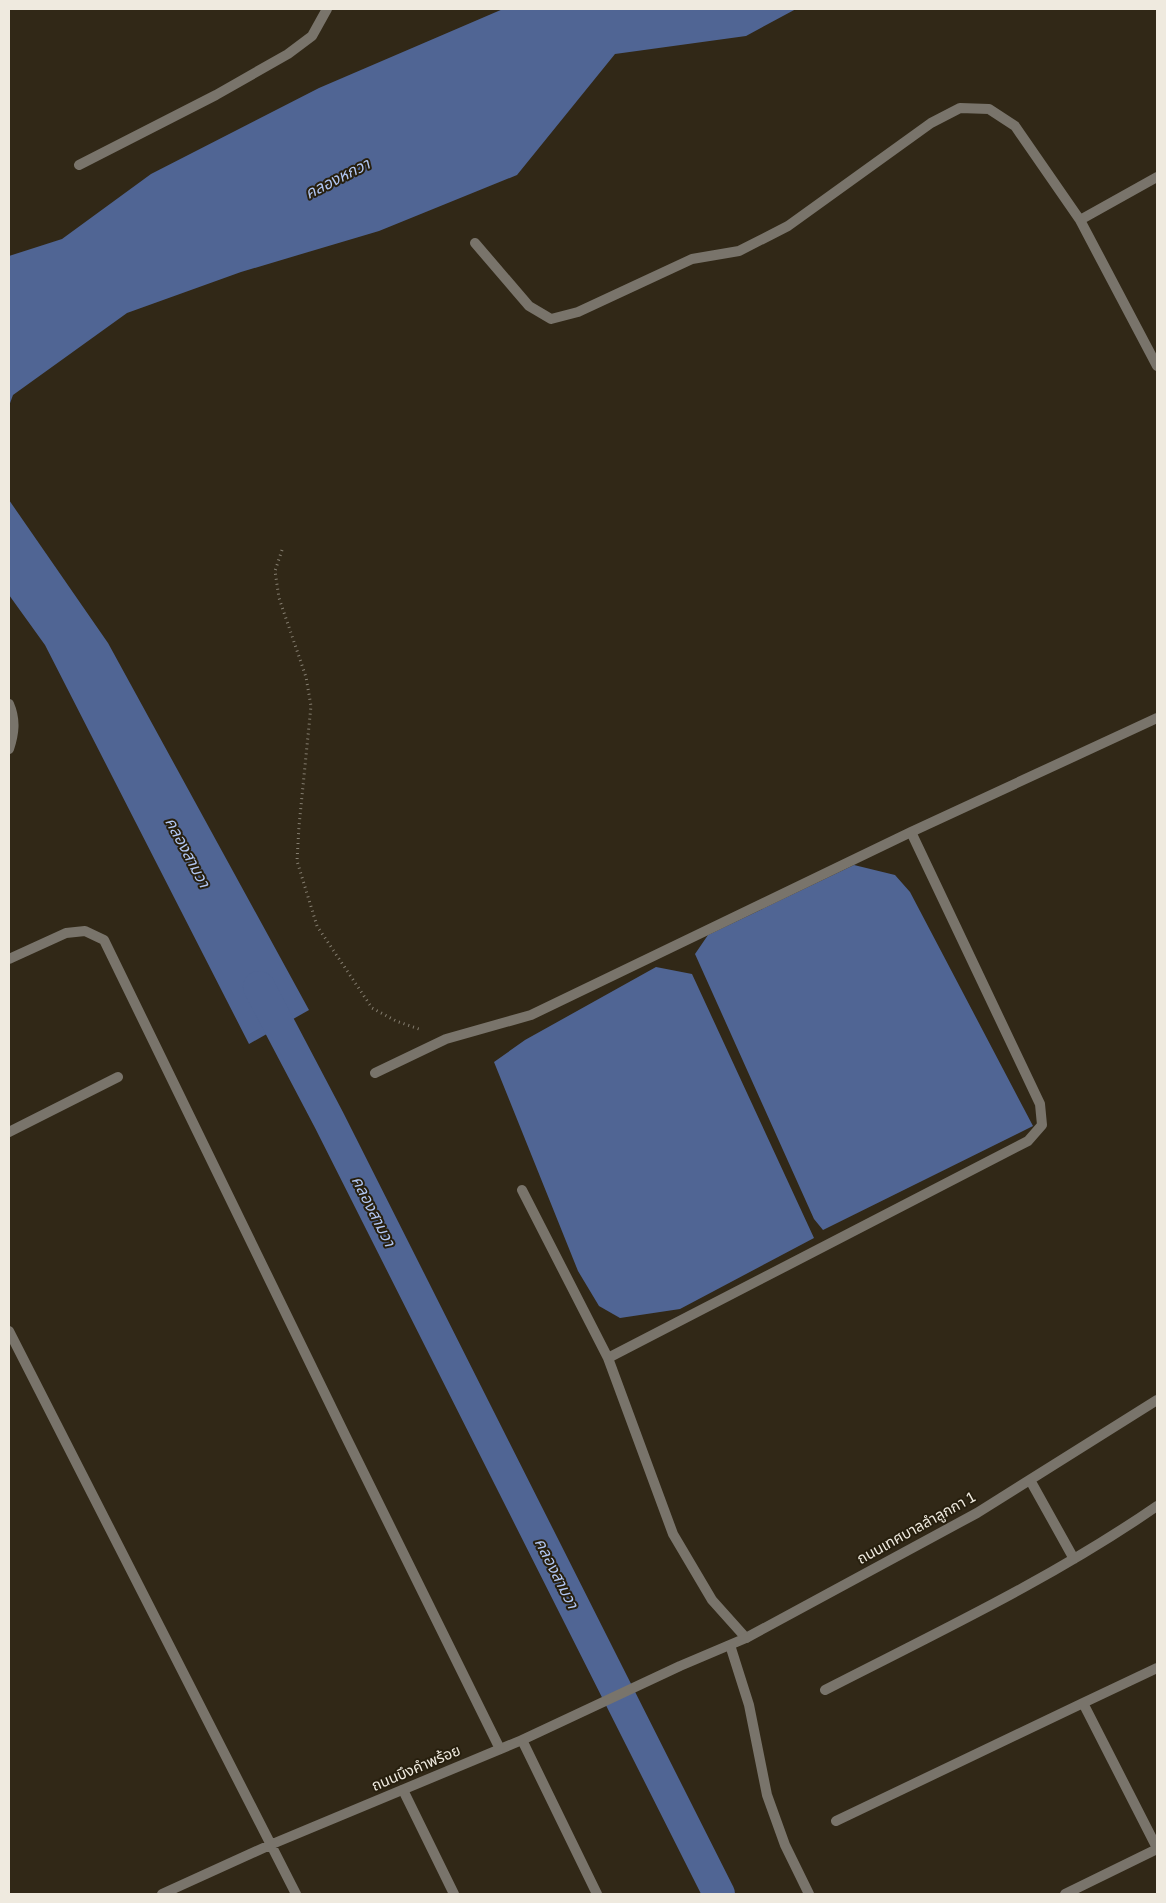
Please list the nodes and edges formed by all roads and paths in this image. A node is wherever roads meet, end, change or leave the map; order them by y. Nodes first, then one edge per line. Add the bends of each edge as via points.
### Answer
1 (327, 9) edge
2 (79, 165) dead end
3 (1157, 177) edge
4 (1080, 220) junction
5 (475, 243) dead end
6 (1157, 366) edge
7 (282, 550) dead end
8 (9, 704) edge
9 (1157, 718) edge
10 (9, 749) edge
11 (911, 832) junction
12 (9, 959) edge
13 (446, 1039) junction
14 (376, 1073) dead end
15 (118, 1077) dead end
16 (9, 1132) edge
17 (522, 1190) dead end
18 (9, 1332) edge
19 (608, 1358) junction
20 (1157, 1400) edge
21 (1030, 1480) junction
22 (1157, 1506) edge
23 (1074, 1559) junction
24 (746, 1638) junction
25 (730, 1645) junction
26 (680, 1666) joint
27 (1157, 1668) edge
28 (825, 1690) dead end
29 (1083, 1704) junction
30 (522, 1740) junction
31 (500, 1749) junction
32 (403, 1790) junction
33 (836, 1821) dead end
34 (270, 1845) junction
35 (1157, 1848) edge
36 (162, 1894) edge
37 (296, 1894) edge
38 (454, 1894) edge
39 (597, 1894) edge
40 (809, 1894) edge
41 (1065, 1894) edge

1 - 2 street via 312,36 288,54
3 - 4 street
4 - 5 street via 1015,126 989,109 960,108 931,124 788,226 739,251 692,259 578,312 551,319 530,306
4 - 6 street
7 - 13 path via 276,571 279,598 306,677 311,706 298,826 298,862 317,926 372,1008 396,1021
8 - 10 street via 14,733
9 - 11 street
11 - 13 street via 531,1015
11 - 19 street via 1040,1104 1042,1125 1028,1141
12 - 31 street via 66,933 85,931 104,940
13 - 14 street
15 - 16 street
17 - 19 street
18 - 34 street
19 - 24 street via 673,1534 712,1600
20 - 21 street, ถนนเทศบาลลำลูกกา 1
21 - 23 street
21 - 24 street, ถนนเทศบาลลำลูกกา 1 via 977,1513
22 - 23 street
23 - 28 street
24 - 25 street, ถนนเทศบาลลำลูกกา 1
25 - 26 street, ถนนเทศบาลลำลูกกา 1
25 - 40 street via 749,1705 768,1795 785,1845
26 - 30 street, ถนนบึงคำพร้อย
27 - 29 street
29 - 33 street
29 - 35 street
30 - 31 street, ถนนบึงคำพร้อย
30 - 39 street
31 - 32 street, ถนนบึงคำพร้อย
32 - 34 street, ถนนบึงคำพร้อย
32 - 38 street
34 - 36 street, ถนนบึงคำพร้อย
34 - 37 street
35 - 41 street

